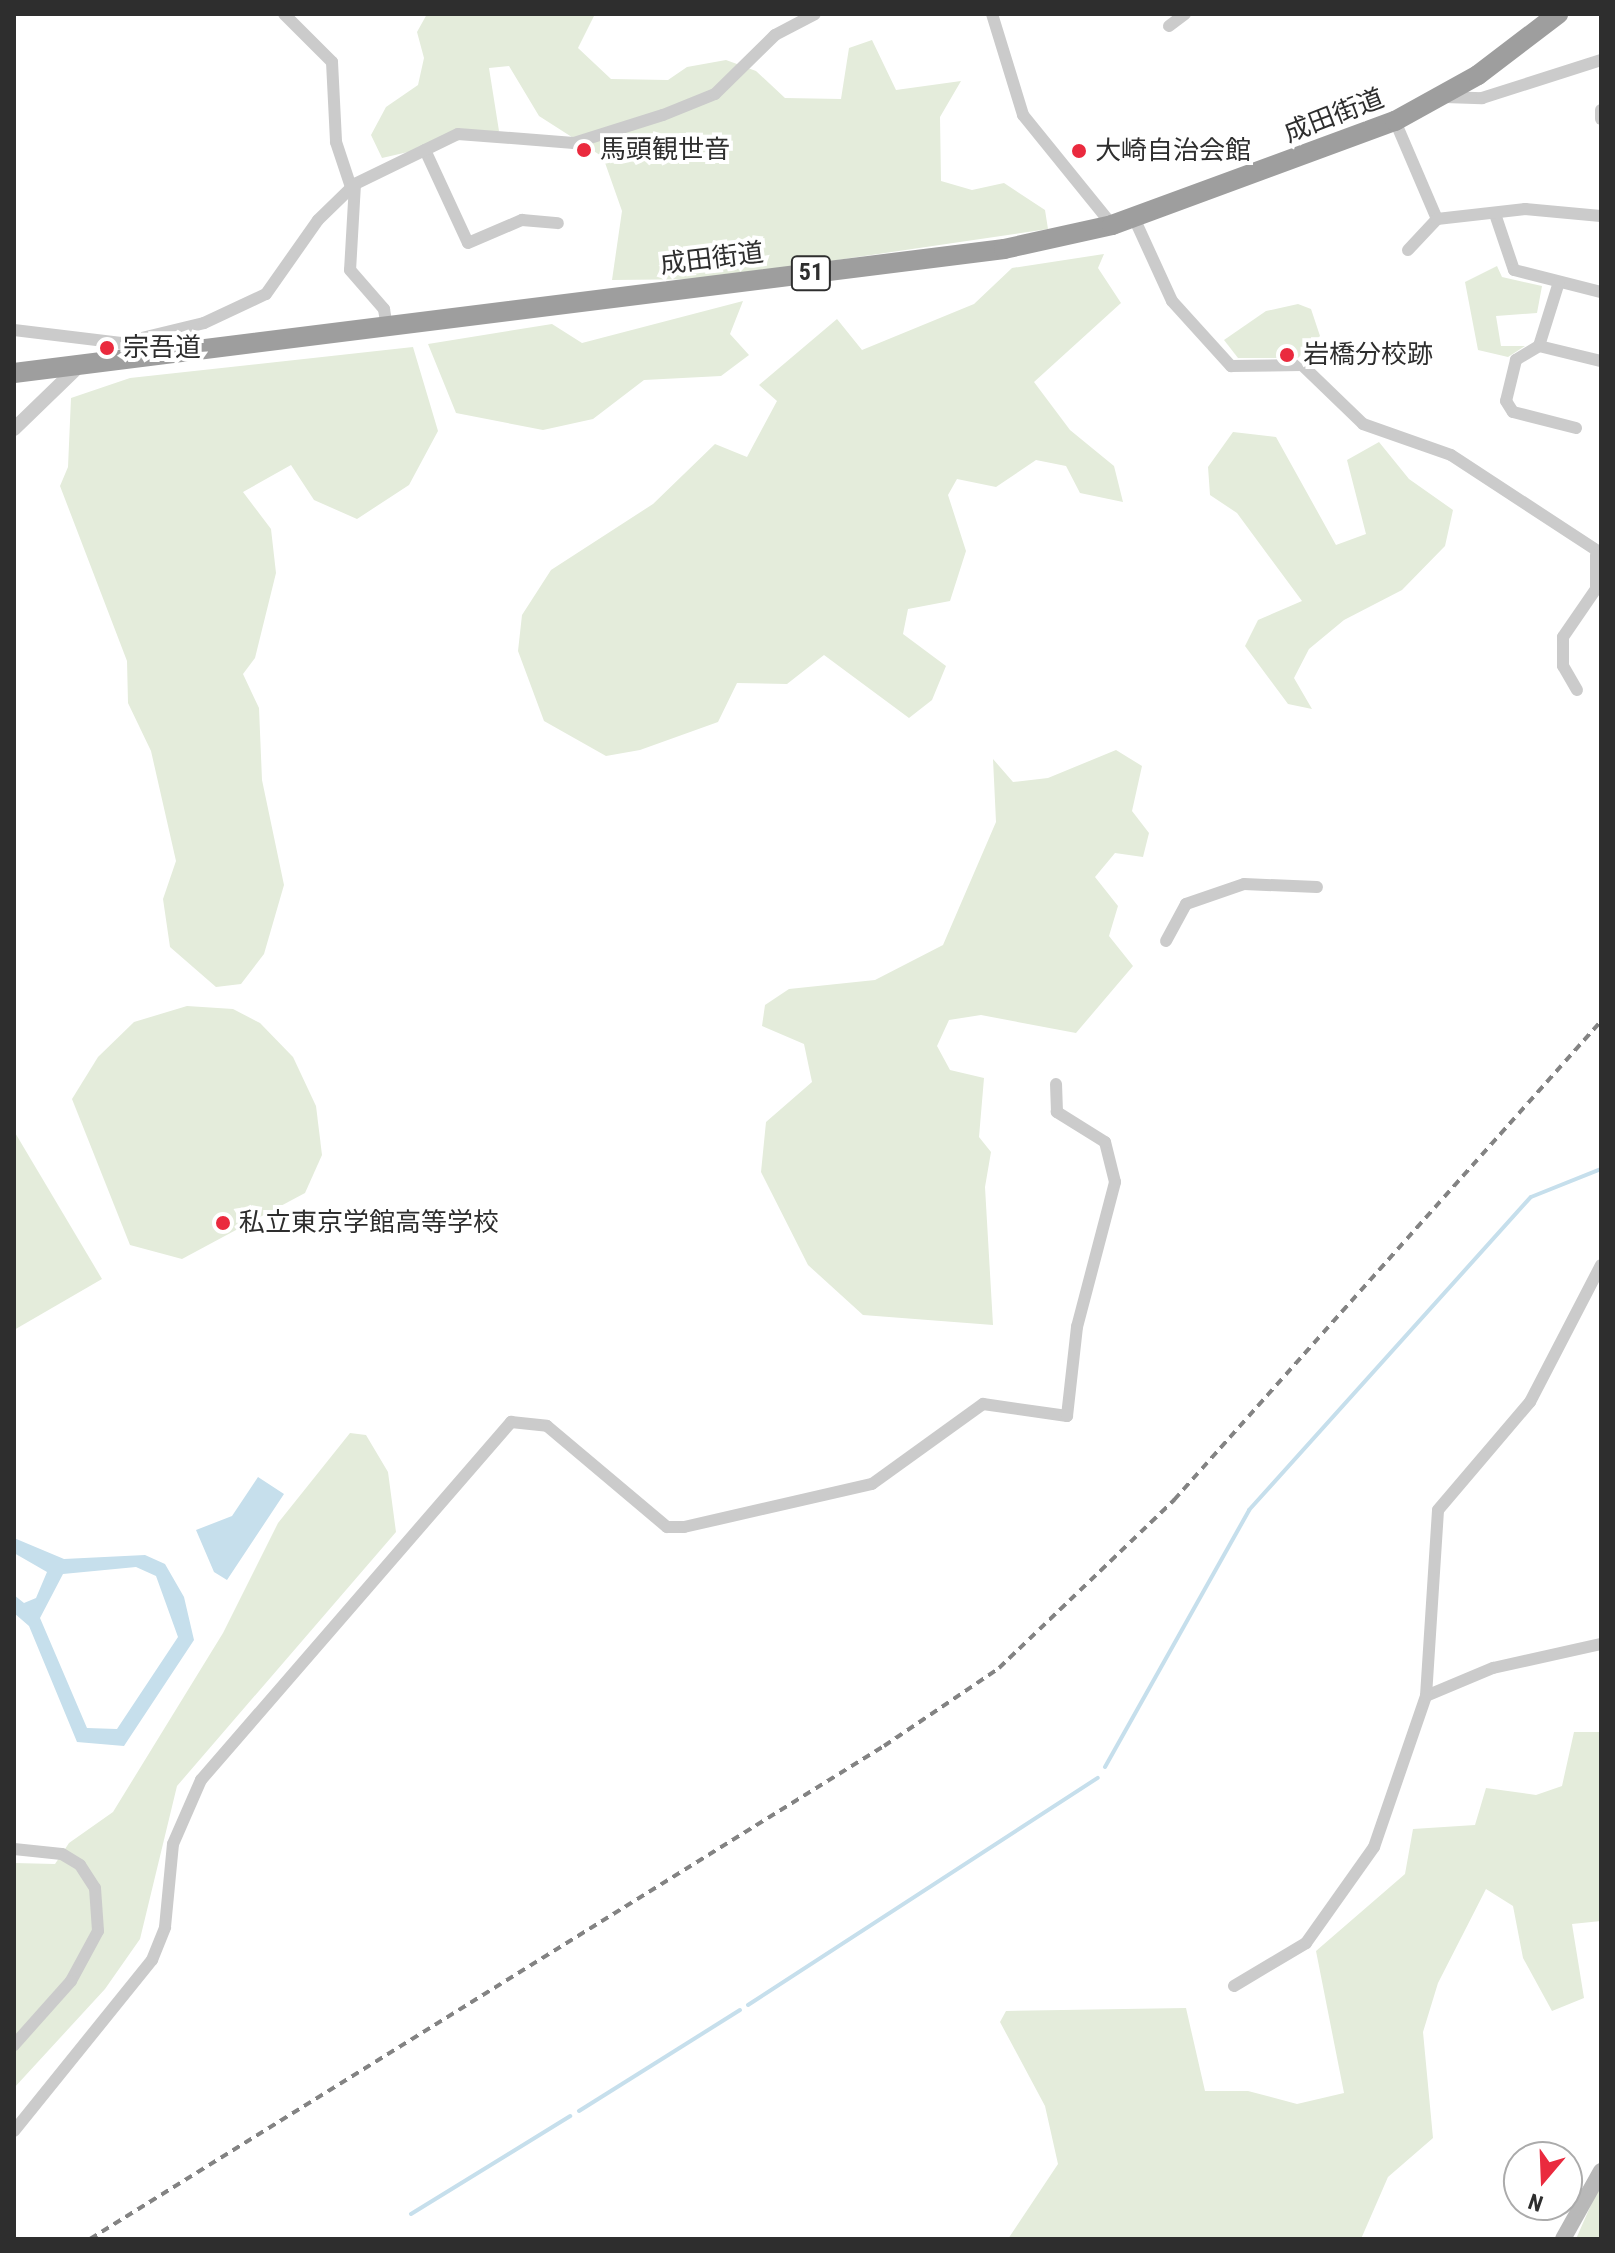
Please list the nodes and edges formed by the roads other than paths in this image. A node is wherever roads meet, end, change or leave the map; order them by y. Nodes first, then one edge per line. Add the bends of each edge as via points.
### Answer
1 (284, 14) edge
2 (815, 14) edge
3 (992, 14) edge
4 (1185, 14) edge
5 (1558, 14) edge
6 (1169, 26) dead end
7 (1601, 60) edge
8 (1441, 97) junction
9 (1601, 110) edge
10 (1601, 119) edge
11 (1395, 121) junction
12 (425, 150) junction
13 (353, 185) junction
14 (1495, 214) junction
15 (1601, 216) edge
16 (1134, 218) junction
17 (1437, 219) junction
18 (558, 223) dead end
19 (1112, 225) junction
20 (1408, 250) dead end
21 (1559, 282) junction
22 (1601, 292) edge
23 (387, 327) junction
24 (14, 330) edge
25 (1539, 346) junction
26 (116, 351) junction
27 (1601, 361) edge
28 (81, 363) junction
29 (14, 373) edge
30 (1576, 428) dead end
31 (14, 429) edge
32 (1598, 554) edge
33 (1577, 690) dead end
34 (1317, 887) dead end
35 (1166, 941) dead end
36 (1056, 1084) dead end
37 (1601, 1265) edge
38 (1601, 1644) edge
39 (1426, 1696) junction
40 (14, 1849) edge
41 (1234, 1986) dead end
42 (14, 2045) edge
43 (14, 2131) edge
44 (1601, 2171) edge
45 (1563, 2239) edge

1 - 13 street via 332,62 336,142
2 - 12 street via 775,35 715,94 663,115 574,143 458,134
3 - 19 street via 1023,115
4 - 6 street
5 - 8 highway, 成田街道 / 51
7 - 8 street via 1482,98
8 - 11 highway, 成田街道 / 51
9 - 10 street
11 - 16 highway, 成田街道 / 51
11 - 17 street
12 - 13 street
12 - 18 street via 468,243 522,220
13 - 23 street via 350,270 384,309
13 - 26 street via 266,294 173,335
14 - 15 street
14 - 17 street
14 - 21 street via 1514,270
16 - 19 highway, 成田街道 / 51
16 - 32 street via 1172,301 1231,366 1302,365 1363,424 1451,455
17 - 20 street
19 - 23 highway, 成田街道 / 51 via 1004,249
21 - 22 street
21 - 25 street
23 - 26 highway, 成田街道 / 51
24 - 26 street
25 - 27 street
25 - 30 street via 1516,360 1506,401 1513,412
26 - 28 highway, 成田街道 / 51
28 - 29 highway, 成田街道 / 51
28 - 31 street
32 - 33 street via 1596,589 1563,637 1565,674
34 - 35 street via 1244,884 1186,904
36 - 43 street via 1057,1112 1105,1142 1115,1182 1077,1327 1067,1416 983,1404 872,1484 684,1527 667,1527 547,1426 511,1422 201,1780 173,1844 165,1927 152,1960
37 - 39 street via 1530,1402 1438,1510
38 - 39 street via 1493,1668
39 - 41 street via 1374,1847 1306,1943
40 - 42 street via 62,1854 80,1865 95,1888 98,1931 71,1981
44 - 45 main road

